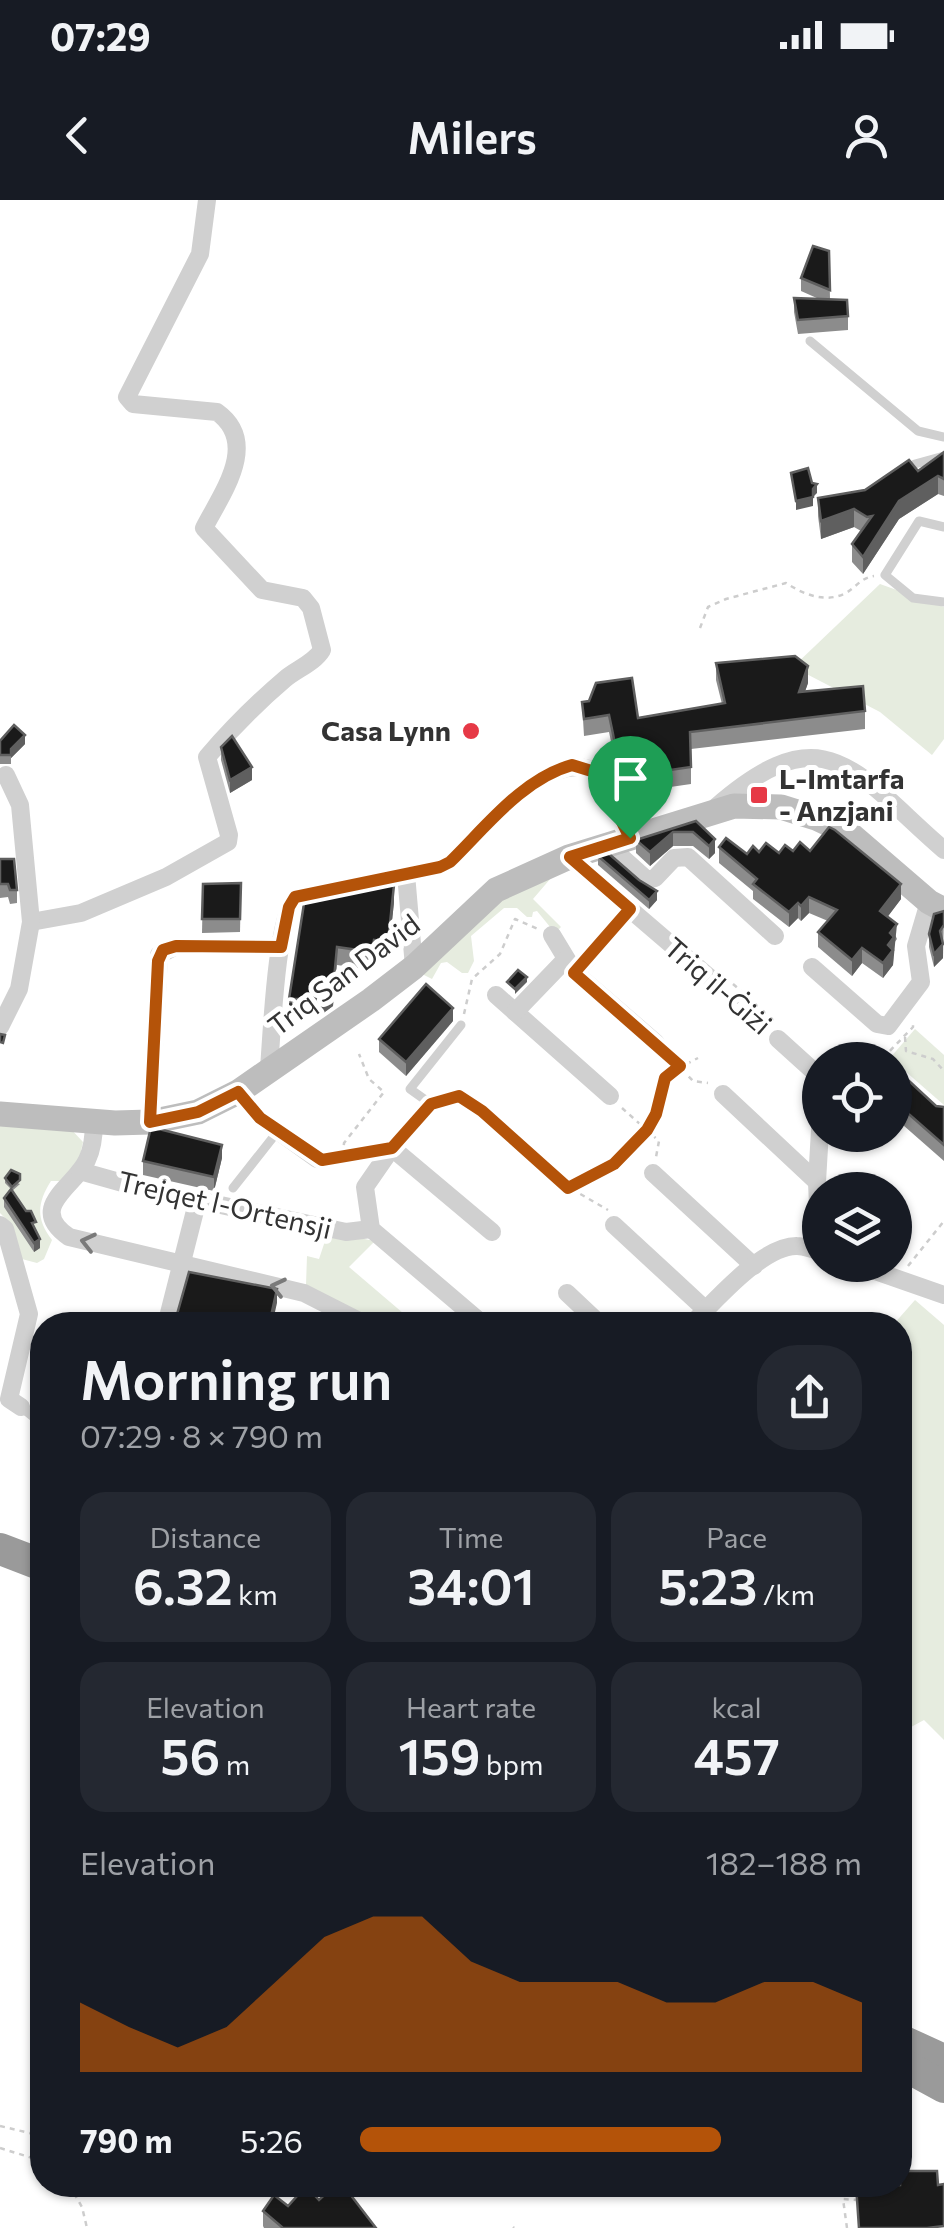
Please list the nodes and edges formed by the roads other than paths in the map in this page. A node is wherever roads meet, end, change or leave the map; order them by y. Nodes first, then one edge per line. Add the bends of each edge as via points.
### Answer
1 (206, 200) edge
2 (810, 341) dead end
3 (944, 436) edge
4 (944, 456) edge
5 (888, 482) edge
6 (944, 527) edge
7 (944, 602) edge
8 (6, 775) dead end
9 (712, 811) junction
10 (619, 841) junction
11 (944, 850) edge
12 (570, 857) junction
13 (406, 874) junction
14 (936, 906) edge
15 (630, 909) junction
16 (32, 922) junction
17 (552, 934) road end
18 (776, 936) dead end
19 (281, 947) junction
20 (570, 966) junction
21 (414, 967) junction
22 (812, 967) dead end
23 (724, 983) road end
24 (496, 995) dead end
25 (515, 1012) junction
26 (461, 1025) road end
27 (0, 1027) edge
28 (777, 1031) road end
29 (656, 1043) road end
30 (802, 1058) edge
31 (268, 1068) junction
32 (238, 1092) junction
33 (723, 1094) road end
34 (610, 1096) road end
35 (431, 1104) junction
36 (0, 1114) edge
37 (94, 1121) junction
38 (150, 1122) junction
39 (278, 1130) junction
40 (392, 1148) junction
41 (334, 1158) road end
42 (80, 1171) junction
43 (551, 1172) road end
44 (806, 1172) edge
45 (653, 1173) road end
46 (233, 1188) dead end
47 (198, 1199) junction
48 (0, 1224) edge
49 (614, 1225) road end
50 (371, 1229) junction
51 (492, 1232) dead end
52 (802, 1247) edge
53 (183, 1264) junction
54 (754, 1266) junction
55 (904, 1282) edge
56 (567, 1293) dead end
57 (944, 1295) edge
58 (706, 1310) joint
59 (170, 1312) edge
60 (341, 1312) edge
61 (469, 1312) edge
62 (587, 1312) edge
63 (21, 1407) joint
64 (30, 1414) edge
65 (0, 1550) edge
66 (30, 1561) edge
67 (0, 1565) edge
68 (30, 1576) edge
69 (912, 2045) edge
70 (944, 2060) edge
71 (912, 2070) edge
72 (944, 2087) edge

1 - 16 street via 200,254 127,397 133,404 218,412 228,420 239,443 234,468 204,528 262,590 303,598 322,650 207,758 226,843 81,914
2 - 3 lane via 918,431
4 - 5 lane
6 - 7 lane via 919,521 885,575 912,598
8 - 16 street via 20,805
9 - 10 street, Triq San David
9 - 11 street via 782,762 827,758 854,771
9 - 14 street, Triq San David via 765,805 826,822 850,834
10 - 12 street, Triq San David
10 - 13 street via 598,773 572,765 518,795 450,862
10 - 18 street via 648,880 674,858 688,856
12 - 15 street, Triq il-Ġiżi
12 - 21 street, Triq San David via 496,890
13 - 19 street via 295,897
13 - 21 street
14 - 22 street via 916,946 921,982 885,1028
15 - 20 street
15 - 23 street, Triq il-Ġiżi
16 - 27 street via 19,990
17 - 20 street
19 - 31 street
19 - 38 street via 163,950
20 - 25 street
20 - 29 street
21 - 31 street, Triq San David
24 - 25 street
25 - 34 street
26 - 35 lane via 410,1089
28 - 30 street, Triq il-Ġiżi
31 - 32 street, Triq San David
32 - 38 street, Triq San David via 198,1112
32 - 39 street
33 - 44 street
35 - 40 street
35 - 43 street via 459,1096
36 - 37 street, Triq San David
37 - 38 street, Triq San David
37 - 42 street
39 - 41 street via 317,1159
39 - 46 lane
40 - 50 street via 365,1187
40 - 51 street
42 - 47 street, Trejqet l-Ortensji
53 -> 42 street via 62,1232 52,1210
45 - 54 street
47 - 50 street, Trejqet l-Ortensji via 346,1232
47 - 53 street
48 - 63 street via 30,1314 9,1399
49 - 58 street
50 - 61 street
52 - 54 street via 774,1251
53 - 59 street
60 -> 53 street via 304,1293
54 - 58 street
55 - 57 street
56 - 62 street
63 - 64 lane
65 - 66 highway
67 - 68 highway
69 - 70 highway
71 - 72 highway

